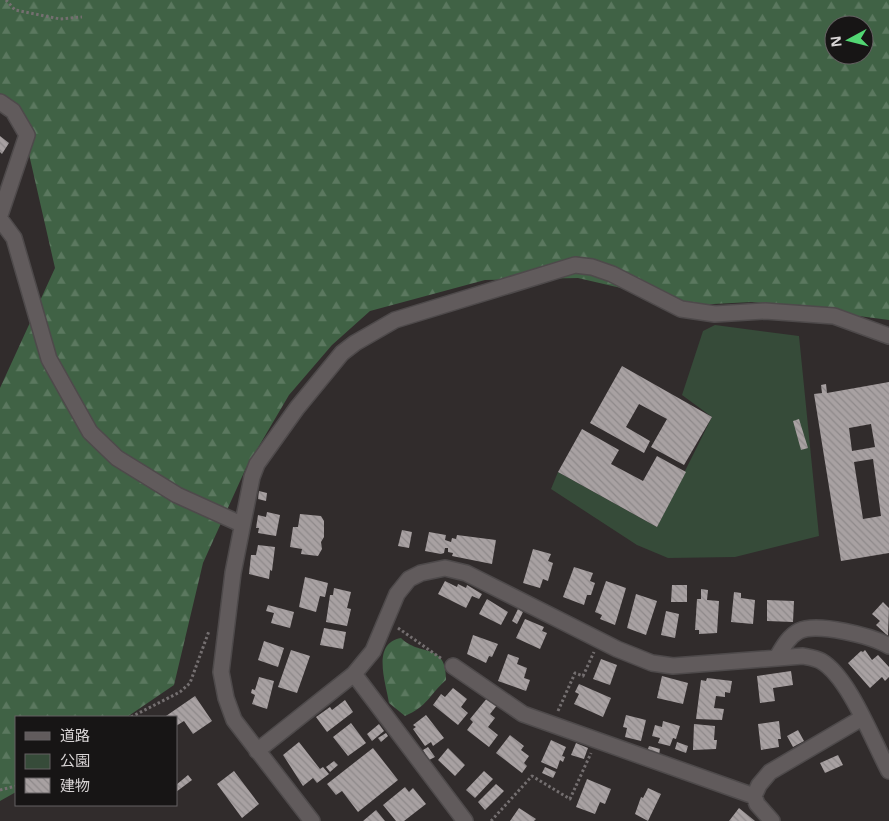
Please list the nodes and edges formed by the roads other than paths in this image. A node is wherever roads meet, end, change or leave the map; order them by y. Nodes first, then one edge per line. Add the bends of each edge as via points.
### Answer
1 (0, 102) edge
2 (0, 215) edge
3 (0, 219) edge
4 (889, 336) edge
5 (241, 524) junction
6 (889, 646) edge
7 (777, 656) junction
8 (453, 666) road end
9 (354, 674) junction
10 (862, 718) junction
11 (257, 751) junction
12 (889, 771) edge
13 (754, 796) junction
14 (312, 821) edge
15 (464, 821) edge
16 (772, 821) edge

1 - 2 street via 13,111 27,135
3 - 5 street via 14,238 49,359 90,432 117,458 177,496
4 - 5 street via 834,316 765,311 716,314 681,309 592,267 575,265 562,268 395,320 342,353 297,408 258,464
5 - 11 street via 221,672 234,720
6 - 7 street via 866,636 806,628 790,638
7 - 9 street via 673,666 652,663 466,573 445,568 421,572 409,579 397,594 373,651
7 - 10 street via 820,660 847,687
8 - 13 street via 508,705 552,725
9 - 11 street
9 - 15 street
10 - 12 street
10 - 13 street via 770,772
11 - 14 street
13 - 16 street

